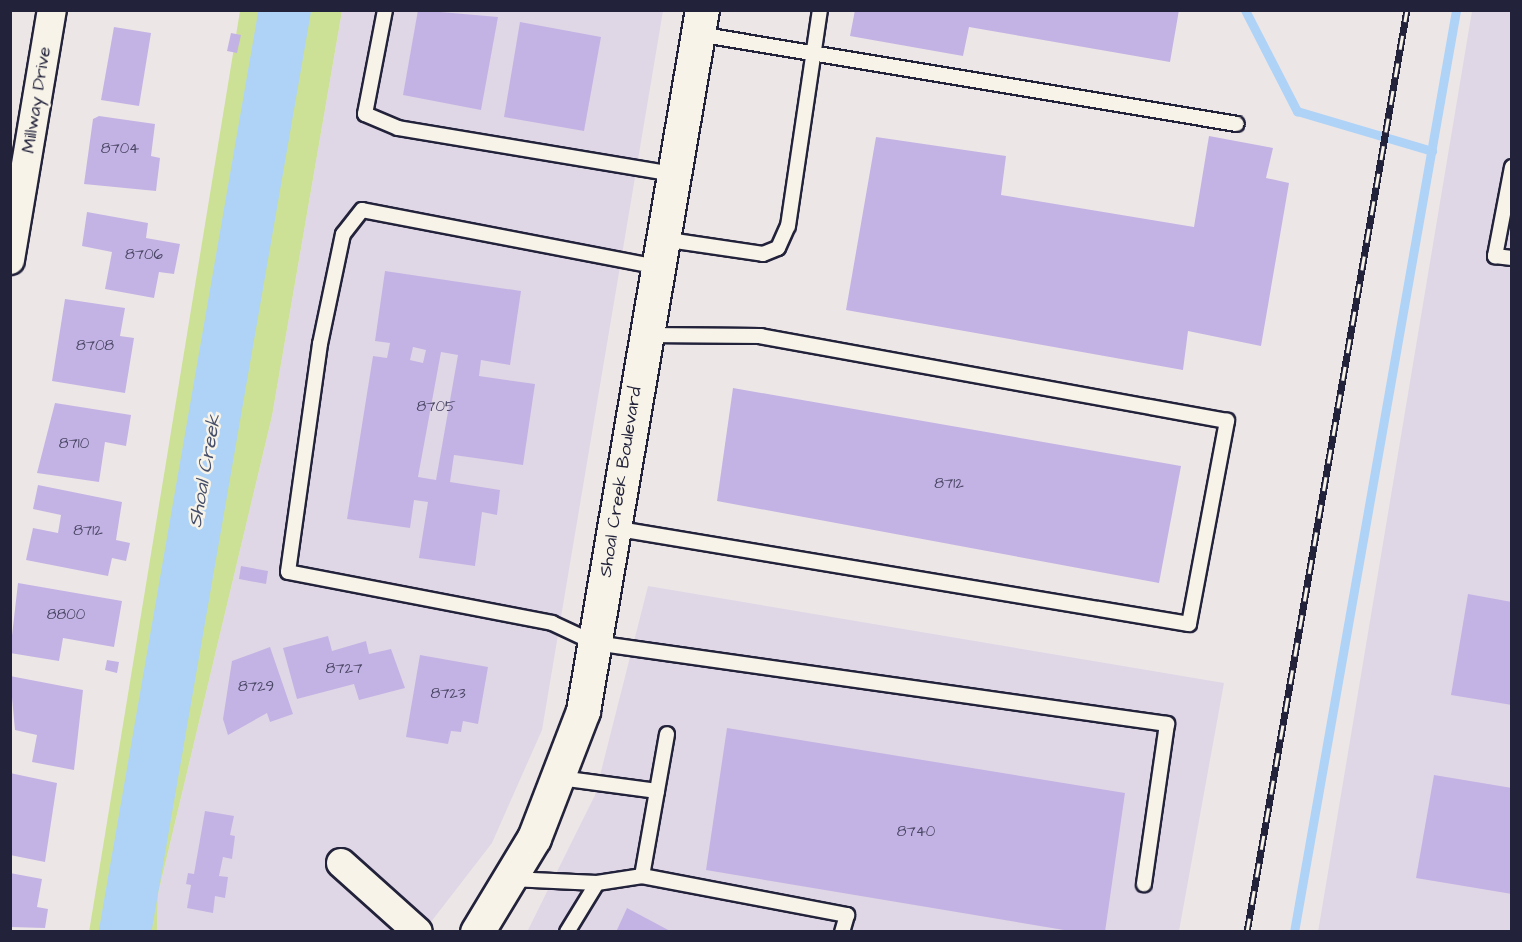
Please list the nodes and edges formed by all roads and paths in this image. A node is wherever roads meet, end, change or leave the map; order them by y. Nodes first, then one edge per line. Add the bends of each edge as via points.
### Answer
1 (52, 10) edge
2 (385, 10) edge
3 (820, 10) edge
4 (700, 22) edge
5 (813, 54) junction
6 (1238, 124) dead end
7 (1512, 167) edge
8 (674, 174) junction
9 (660, 253) junction
10 (1512, 258) edge
11 (10, 260) edge
12 (646, 335) junction
13 (613, 528) junction
14 (595, 643) junction
15 (667, 734) dead end
16 (560, 778) junction
17 (657, 791) junction
18 (341, 863) dead end
19 (642, 876) junction
20 (511, 879) junction
21 (597, 883) junction
22 (1144, 884) dead end
23 (418, 932) edge
24 (477, 932) edge
25 (567, 932) edge
26 (843, 932) edge

1 - 11 street, Millway Drive
2 - 8 lane via 365,114 398,128
3 - 5 lane
4 - 5 lane
4 - 8 street, Shoal Creek Boulevard
5 - 6 lane
5 - 9 lane via 788,226 778,248 763,254
7 - 10 lane via 1495,256
8 - 9 street, Shoal Creek Boulevard
9 - 12 street, Shoal Creek Boulevard
9 - 14 lane via 362,210 343,234 320,344 288,572 552,623
12 - 13 street, Shoal Creek Boulevard
12 - 13 lane via 761,336 1227,421 1189,624
13 - 14 street, Shoal Creek Boulevard
14 - 16 street, Shoal Creek Boulevard via 583,711
14 - 22 lane via 1167,724
15 - 17 lane
16 - 17 lane
16 - 20 street, Shoal Creek Boulevard
17 - 19 lane
18 - 23 street
19 - 21 lane
19 - 26 lane via 847,915
20 - 21 lane
20 - 24 street, Shoal Creek Boulevard
21 - 25 lane

